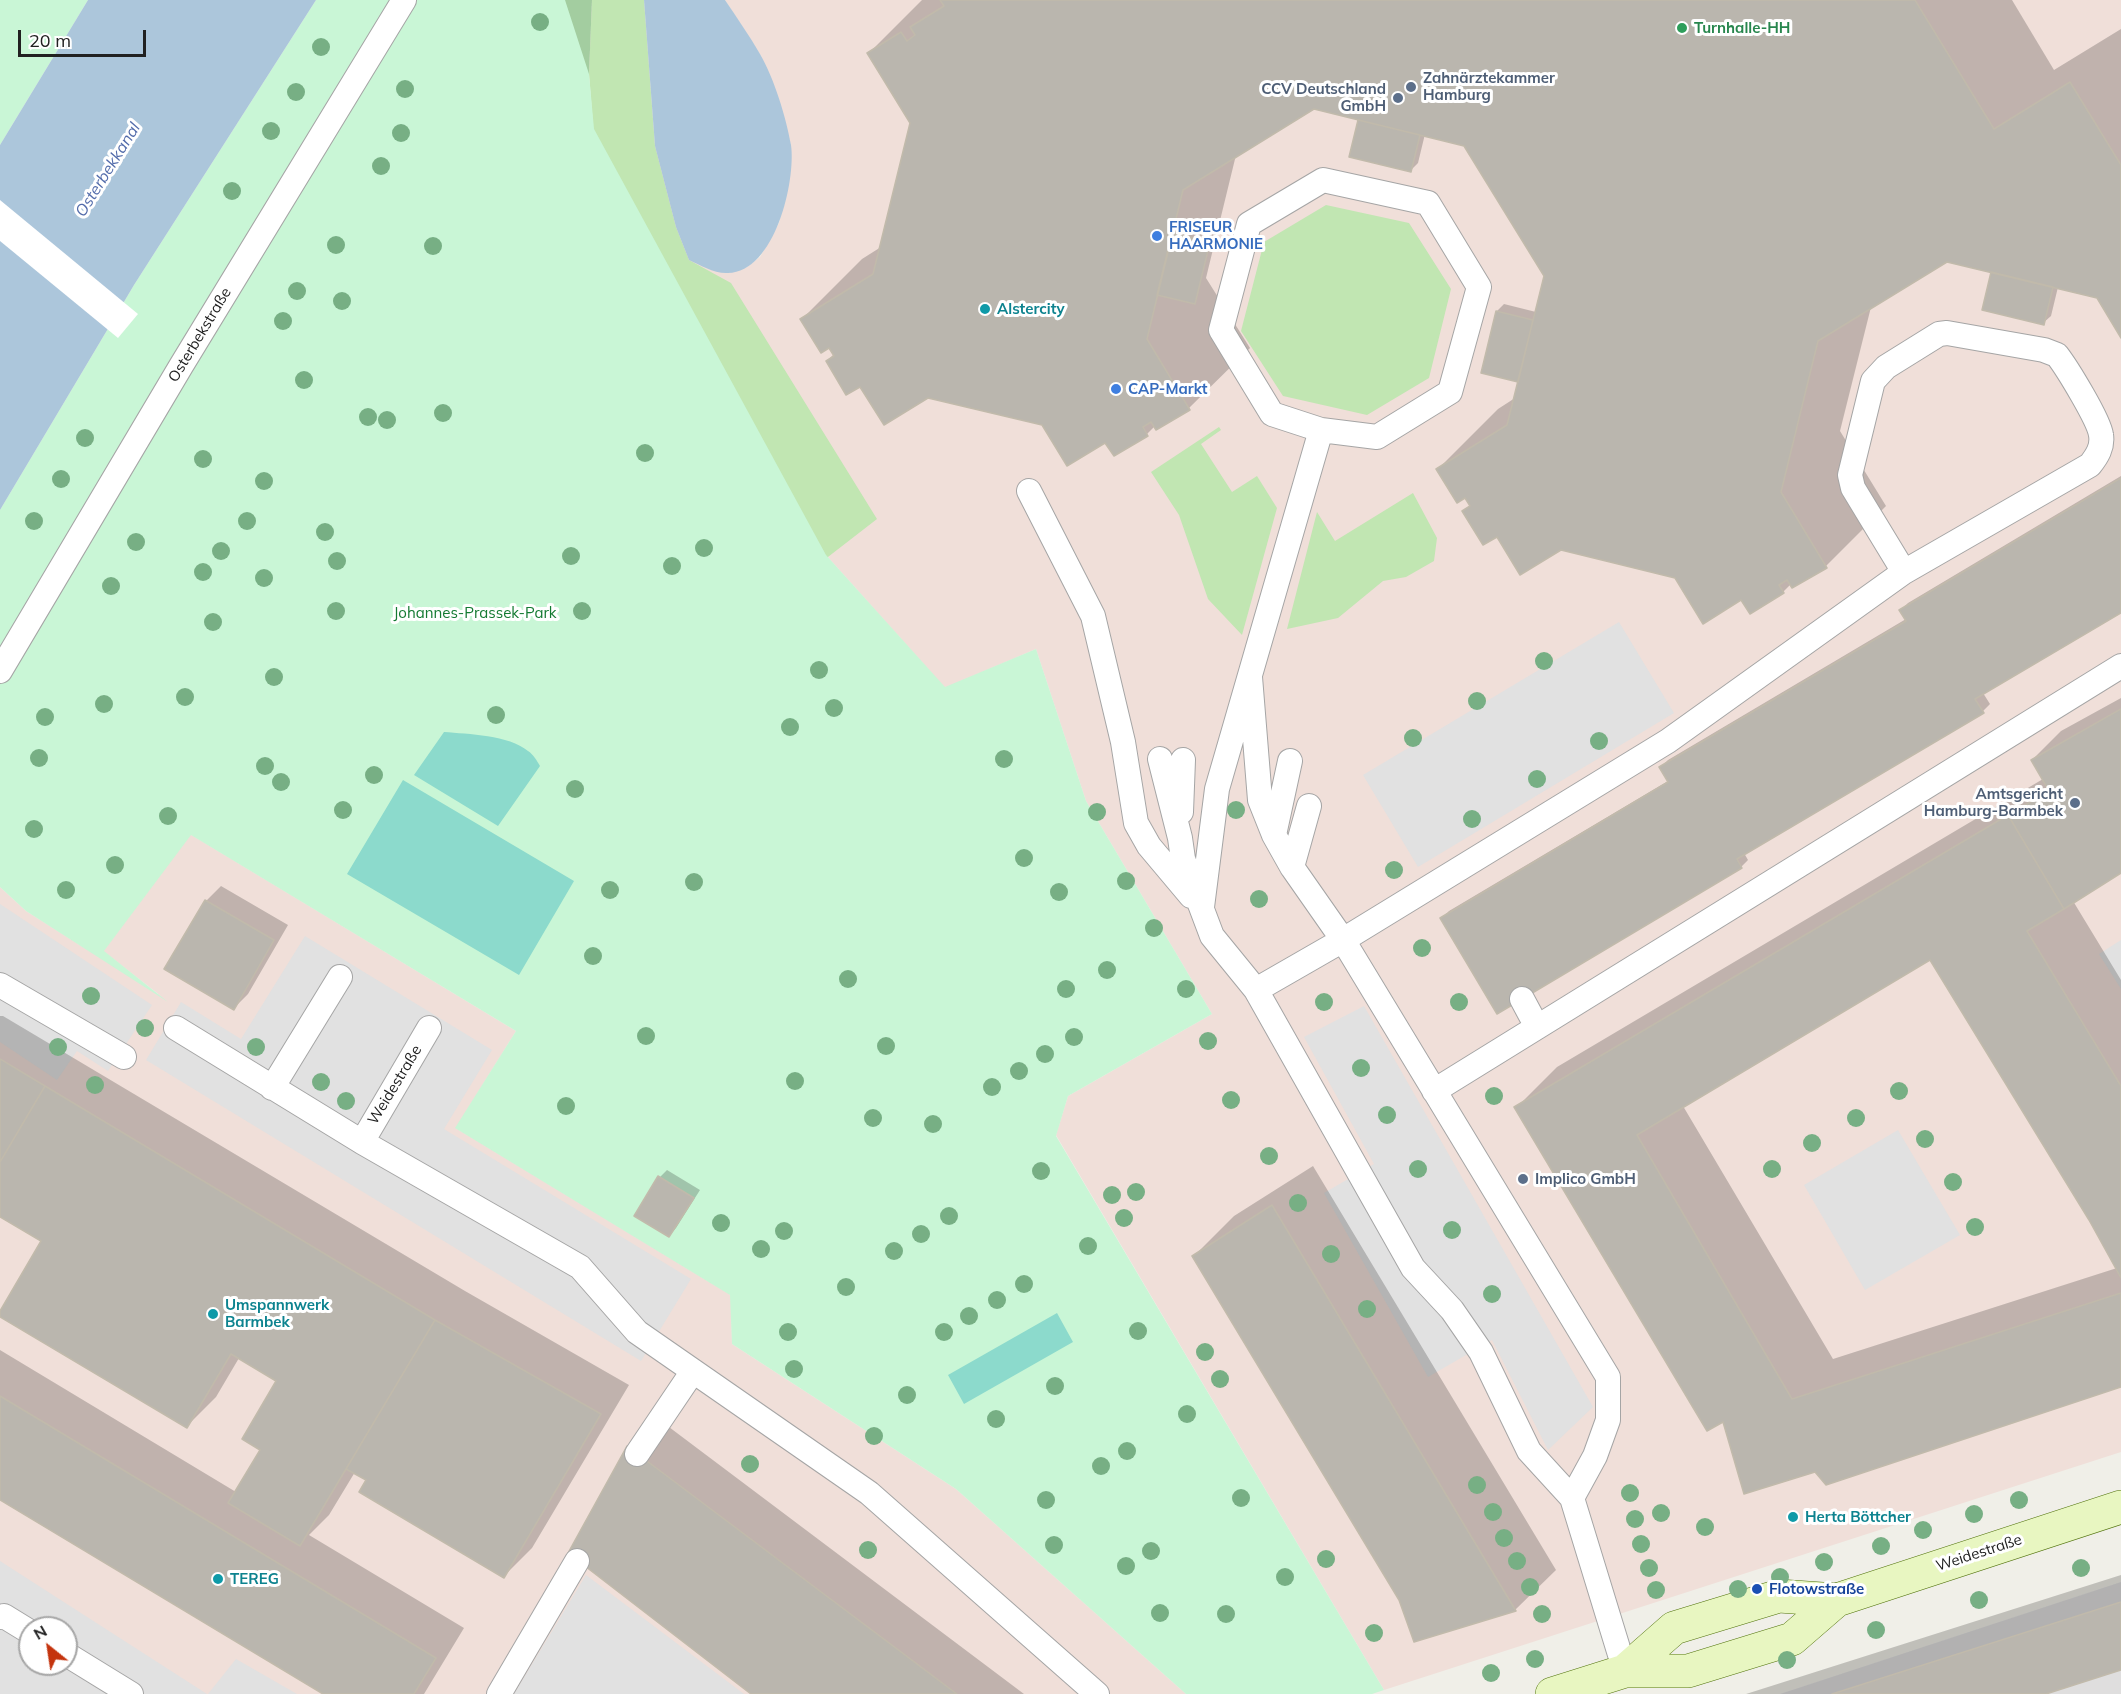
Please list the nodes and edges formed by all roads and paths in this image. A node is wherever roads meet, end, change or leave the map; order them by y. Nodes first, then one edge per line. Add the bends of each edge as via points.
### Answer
1 (404, 0) edge
2 (1321, 430) junction
3 (1029, 491) dead end
4 (1904, 572) junction
5 (2121, 666) edge
6 (0, 671) edge
7 (1250, 677) junction
8 (1172, 760) dead end
9 (1290, 761) dead end
10 (1309, 806) dead end
11 (1274, 836) junction
12 (1292, 867) junction
13 (1202, 909) junction
14 (1343, 940) junction
15 (340, 977) dead end
16 (0, 985) edge
17 (1256, 990) junction
18 (1522, 999) dead end
19 (1537, 1027) junction
20 (176, 1028) dead end
21 (429, 1028) dead end
22 (124, 1057) dead end
23 (272, 1088) junction
24 (1434, 1091) junction
25 (362, 1142) junction
26 (693, 1371) junction
27 (637, 1454) dead end
28 (1572, 1498) junction
29 (2121, 1507) edge
30 (577, 1561) dead end
31 (1837, 1600) junction
32 (0, 1617) edge
33 (18, 1625) edge
34 (78, 1661) edge
35 (1625, 1671) junction
36 (131, 1694) edge
37 (499, 1694) edge
38 (1097, 1694) edge
39 (1552, 1694) edge

1 - 6 lane, Osterbekstraße
2 - 2 lane via 1377,437 1450,392 1479,287 1428,203 1323,180 1249,224 1221,330 1272,414
2 - 7 lane
3 - 13 lane via 1093,616 1123,742 1136,823 1149,846
4 - 4 lane via 2090,465 2097,456 2101,445 2099,425 2057,355 1939,334 1886,367 1873,381 1851,482
4 - 14 lane via 1668,741
5 - 19 lane
7 - 11 lane via 1260,800
7 - 13 lane via 1217,789
8 - 13 lane via 1183,859
9 - 11 lane
10 - 12 lane
11 - 12 lane
12 - 14 lane
13 - 17 lane via 1212,936
14 - 17 lane
14 - 24 lane
15 - 23 lane
16 - 22 lane
17 - 28 lane via 1413,1268 1452,1310 1481,1352 1529,1451
18 - 19 lane
19 - 24 lane
20 - 23 lane
21 - 25 lane, Weidestraße
23 - 25 lane
24 - 28 lane via 1608,1377 1608,1420
25 - 26 lane via 580,1267 637,1332
26 - 27 lane
26 - 38 lane via 870,1493
28 - 35 lane
29 - 31 street, Weidestraße
30 - 37 lane
31 - 35 street, Weidestraße via 1792,1639 1688,1671
31 - 35 street, Weidestraße via 1779,1596 1674,1628
32 - 33 lane
34 - 36 lane
35 - 39 street, Weidestraße

